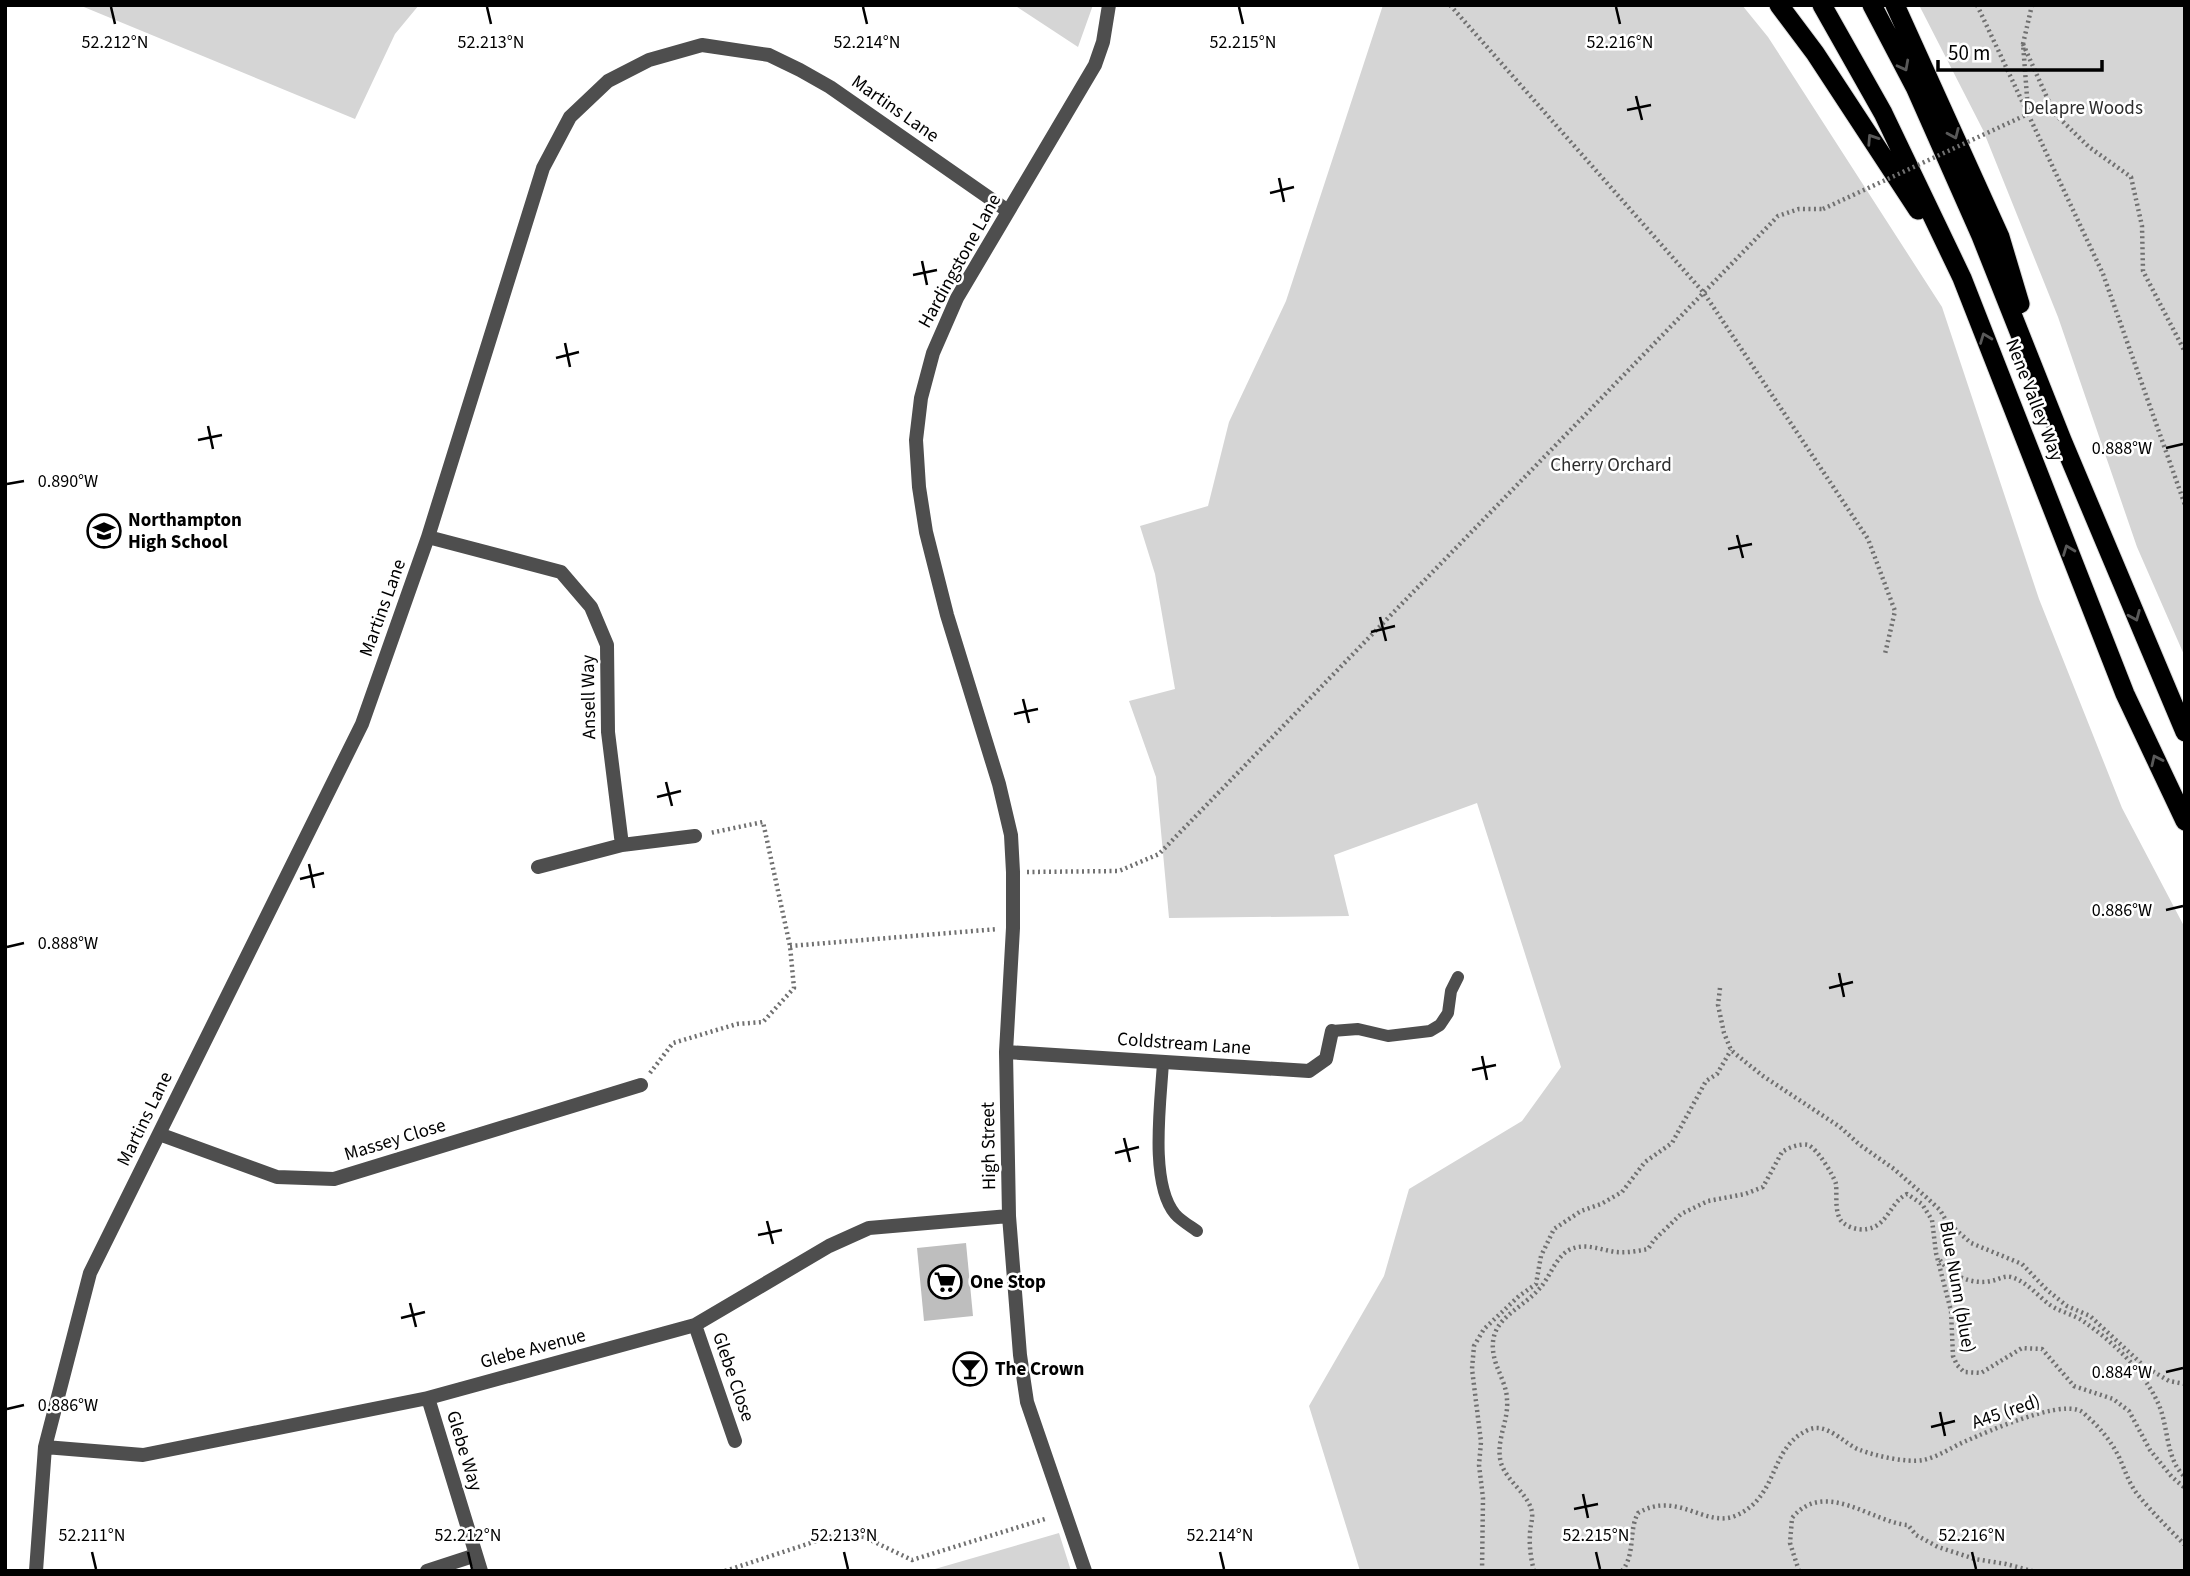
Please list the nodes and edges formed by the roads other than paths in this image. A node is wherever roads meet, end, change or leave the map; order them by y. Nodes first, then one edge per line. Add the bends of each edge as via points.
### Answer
1 (1109, 5) edge
2 (1779, 5) edge
3 (1822, 5) edge
4 (1872, 5) edge
5 (1895, 5) edge
6 (1007, 211) junction
7 (1962, 278) junction
8 (2062, 440) junction
9 (428, 537) junction
10 (978, 715) joint
11 (2185, 732) edge
12 (2185, 821) edge
13 (695, 836) road end
14 (622, 845) junction
15 (538, 867) dead end
16 (1458, 977) dead end
17 (1332, 1031) joint
18 (1006, 1052) junction
19 (1163, 1062) junction
20 (641, 1085) road end
21 (159, 1134) junction
22 (1009, 1216) junction
23 (1197, 1231) dead end
24 (695, 1325) junction
25 (428, 1398) junction
26 (735, 1441) dead end
27 (45, 1447) junction
28 (476, 1555) junction
29 (36, 1571) edge
30 (427, 1571) edge
31 (481, 1571) edge
32 (1085, 1571) edge

1 - 6 street, Hardingstone Lane via 1104,42 1095,65
7 -> 2 highway
3 - 7 highway, Nene Valley Way via 1883,113
4 -> 8 highway, Nene Valley Way via 1915,87 1981,236
5 -> 8 highway via 2000,237
6 - 9 street, Martins Lane via 830,87 769,55 702,45 649,60 608,81 570,117 543,168
6 - 10 street, Hardingstone Lane via 957,298 933,353 916,440 926,532
12 -> 7 highway, Nene Valley Way via 2125,694
8 -> 11 highway, Nene Valley Way
9 - 14 street, Ansell Way via 561,572 591,607 607,645 607,732
9 - 21 street, Martins Lane via 362,724
10 - 18 street, High Street via 1011,835 1013,928
13 - 14 street
14 - 15 street
16 - 17 lane via 1448,1013 1430,1031 1388,1036 1358,1029
17 - 19 street, Coldstream Lane via 1326,1059 1309,1071
18 - 19 street, Coldstream Lane
18 - 22 street, High Street
19 - 23 lane via 1158,1154 1163,1189 1174,1213
20 - 21 street, Massey Close via 334,1179 277,1177
21 - 27 street, Martins Lane via 90,1273
22 - 24 street, Glebe Avenue via 869,1228 829,1246
22 - 32 street, High Street via 1027,1402
24 - 25 street, Glebe Avenue
24 - 26 street, Glebe Close
25 - 27 street, Glebe Avenue via 143,1455
25 - 28 street, Glebe Way
27 - 29 street, Martins Lane
28 - 30 street
28 - 31 street, Glebe Way

